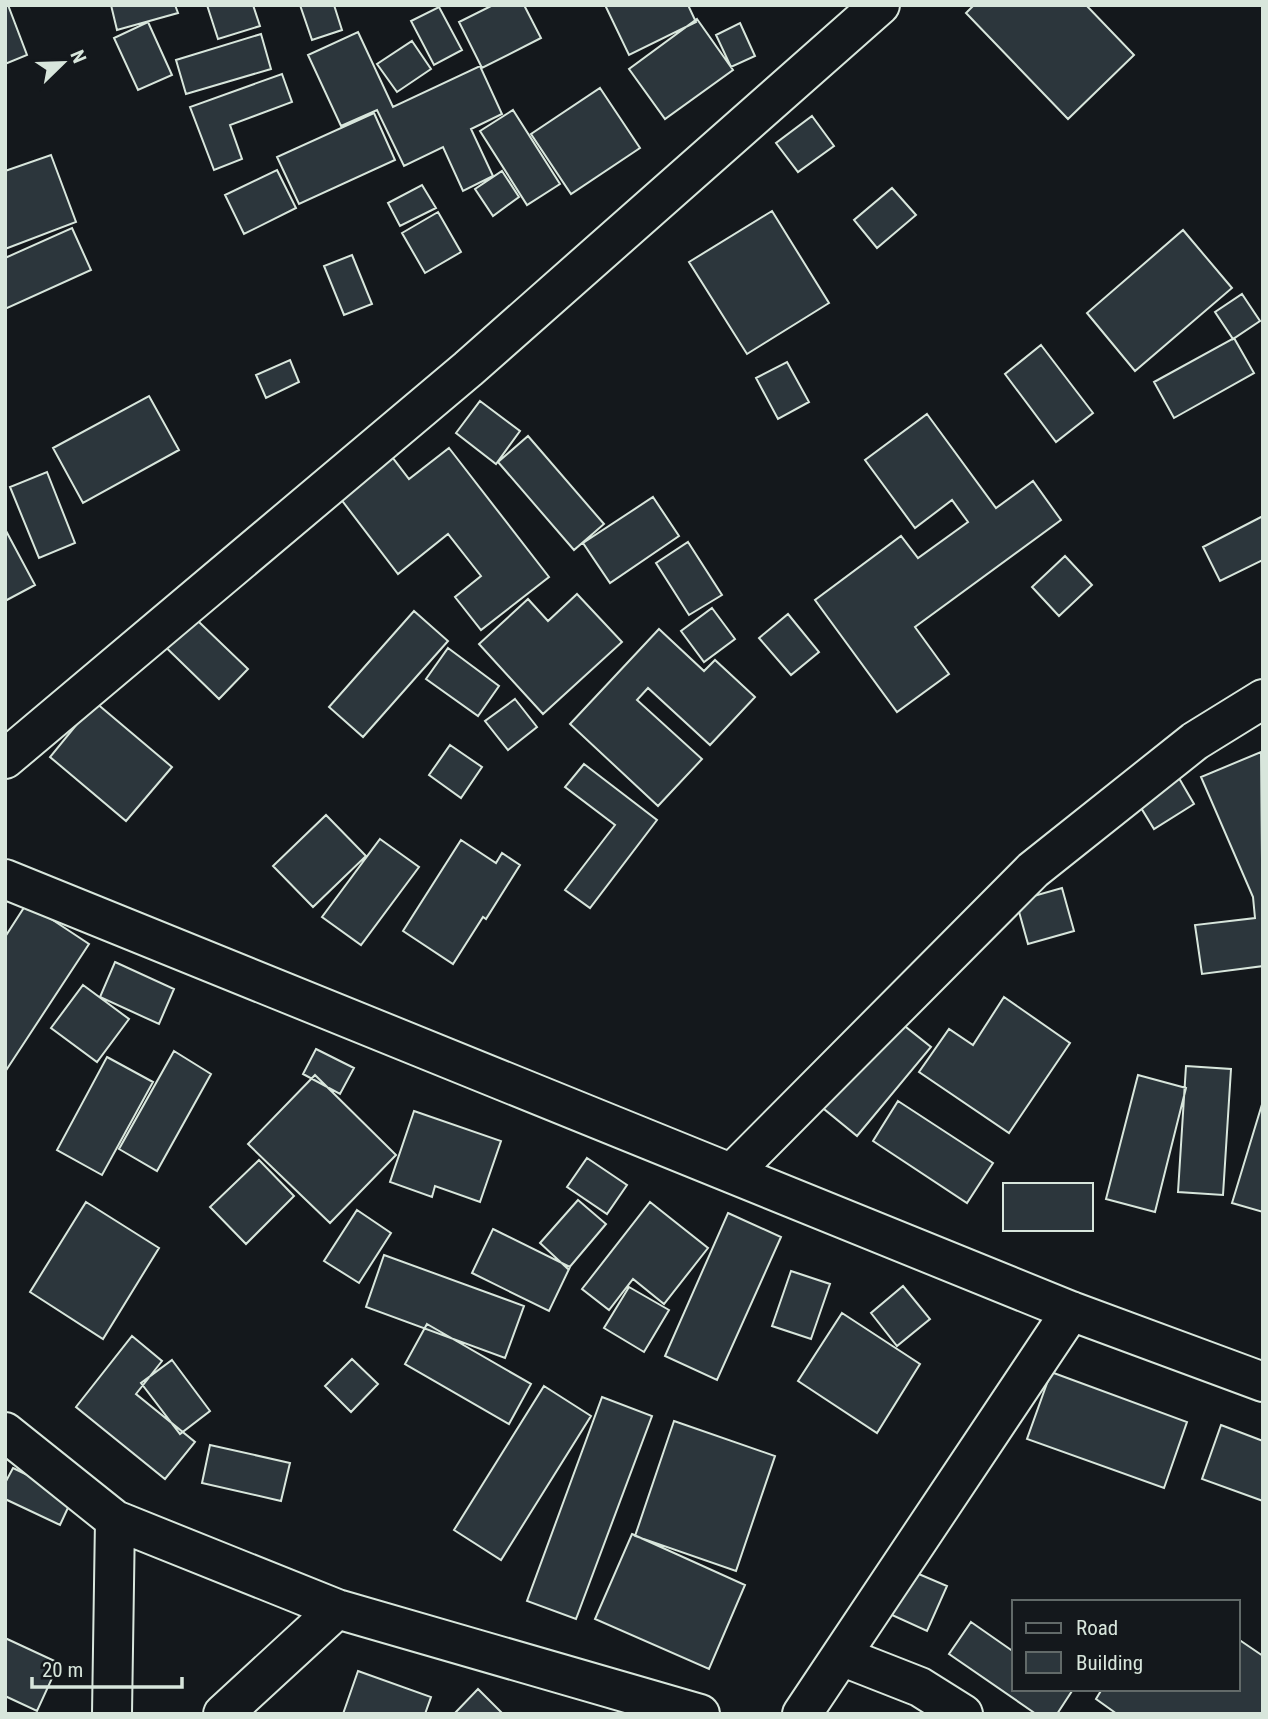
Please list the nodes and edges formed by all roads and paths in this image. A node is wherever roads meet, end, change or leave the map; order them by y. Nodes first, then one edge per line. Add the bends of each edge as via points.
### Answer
1 (880, 5) edge
2 (1263, 699) edge
3 (5, 759) edge
4 (5, 879) edge
5 (732, 1173) junction
6 (1070, 1311) junction
7 (1263, 1382) edge
8 (5, 1432) edge
9 (116, 1520) junction
10 (337, 1609) junction
11 (841, 1656) junction
12 (111, 1714) edge
13 (223, 1714) edge
14 (700, 1714) edge
15 (802, 1714) edge
16 (963, 1714) edge

1 - 3 street via 468,369
2 - 5 street via 1195,741 1033,870
4 - 5 street
5 - 6 street
6 - 7 street
6 - 11 street
8 - 9 street
9 - 10 street
9 - 12 street
10 - 13 street
10 - 14 street
11 - 15 street
11 - 16 street via 920,1687

